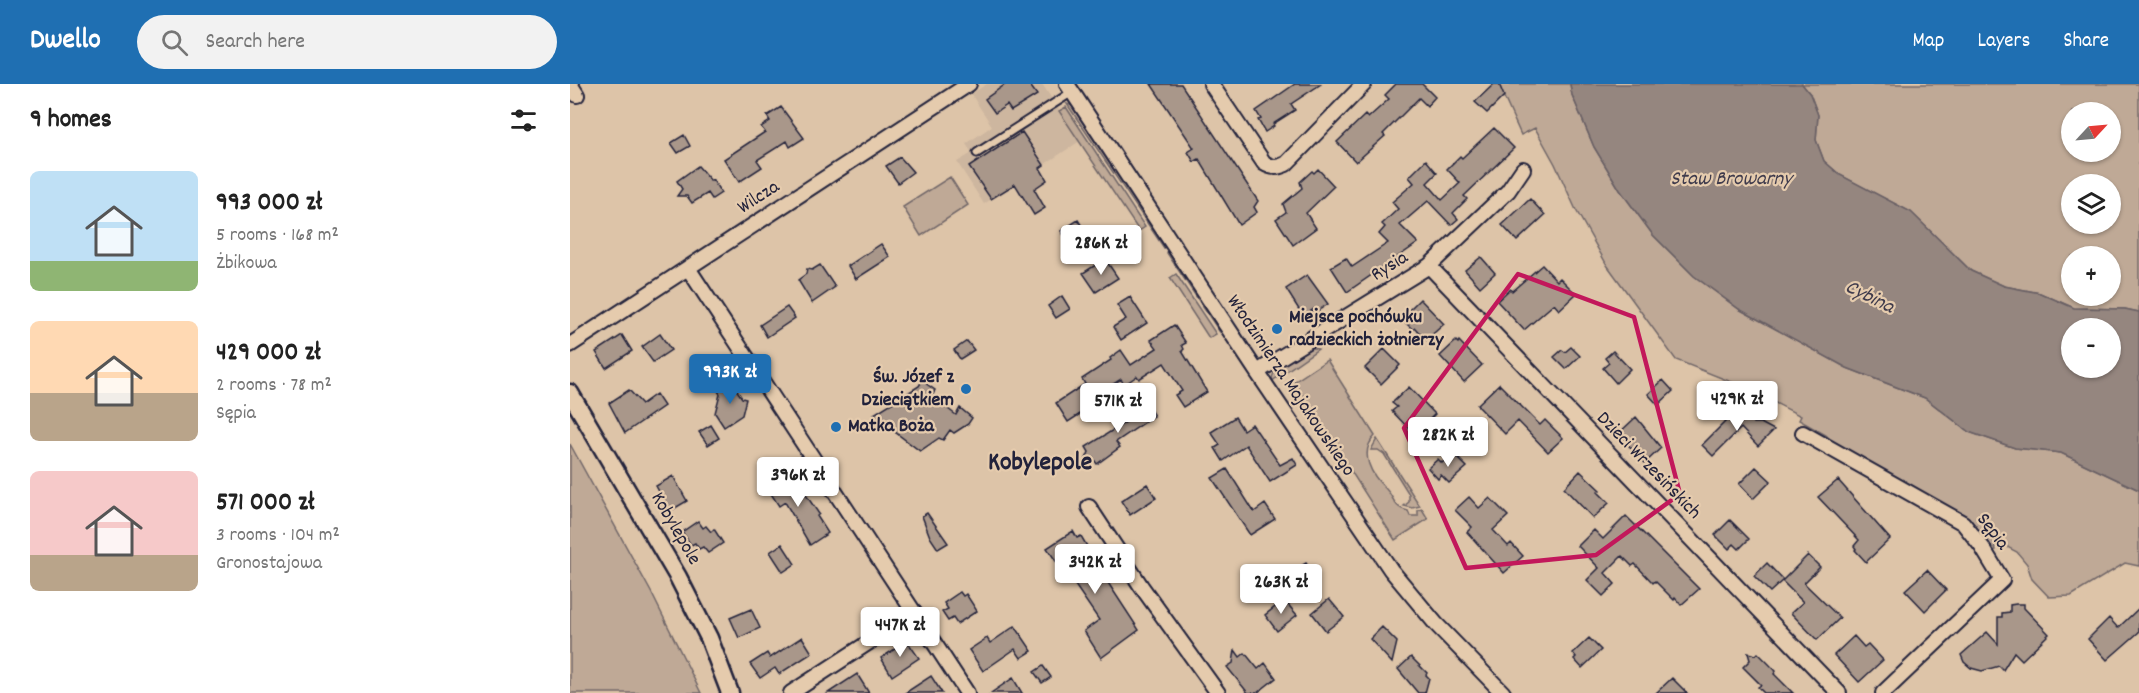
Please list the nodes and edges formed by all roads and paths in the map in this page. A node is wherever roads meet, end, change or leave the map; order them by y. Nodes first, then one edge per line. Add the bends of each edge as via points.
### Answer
1 (969, 84) edge
2 (1211, 84) edge
3 (1364, 84) edge
4 (1069, 88) edge
5 (977, 153) dead end
6 (1523, 169) dead end
7 (1429, 266) junction
8 (688, 268) junction
9 (570, 345) edge
10 (1257, 372) junction
11 (570, 393) edge
12 (1803, 433) dead end
13 (1089, 507) dead end
14 (914, 613) junction
15 (809, 688) edge
16 (730, 693) edge
17 (791, 693) edge
18 (967, 693) edge
19 (1218, 693) edge
20 (1503, 693) edge
21 (1839, 693) edge
22 (1883, 693) edge

1 - 8 street, Wilcza
2 - 3 street via 1264,163 1278,168
4 - 5 lane
4 - 10 street, Włodzimierza Majakowskiego
6 - 7 street, Rysia via 1508,191
7 - 10 street, Rysia
7 - 21 street, Dzieci Wrzesińskich
8 - 9 street, Wilcza
8 - 14 street
10 - 20 street, Włodzimierza Majakowskiego via 1391,570 1436,624
11 - 16 street, Kobylepole via 678,577
12 - 22 street, Sępia via 1963,523 2002,580
13 - 19 street
14 - 15 street
14 - 18 street
15 - 17 street

